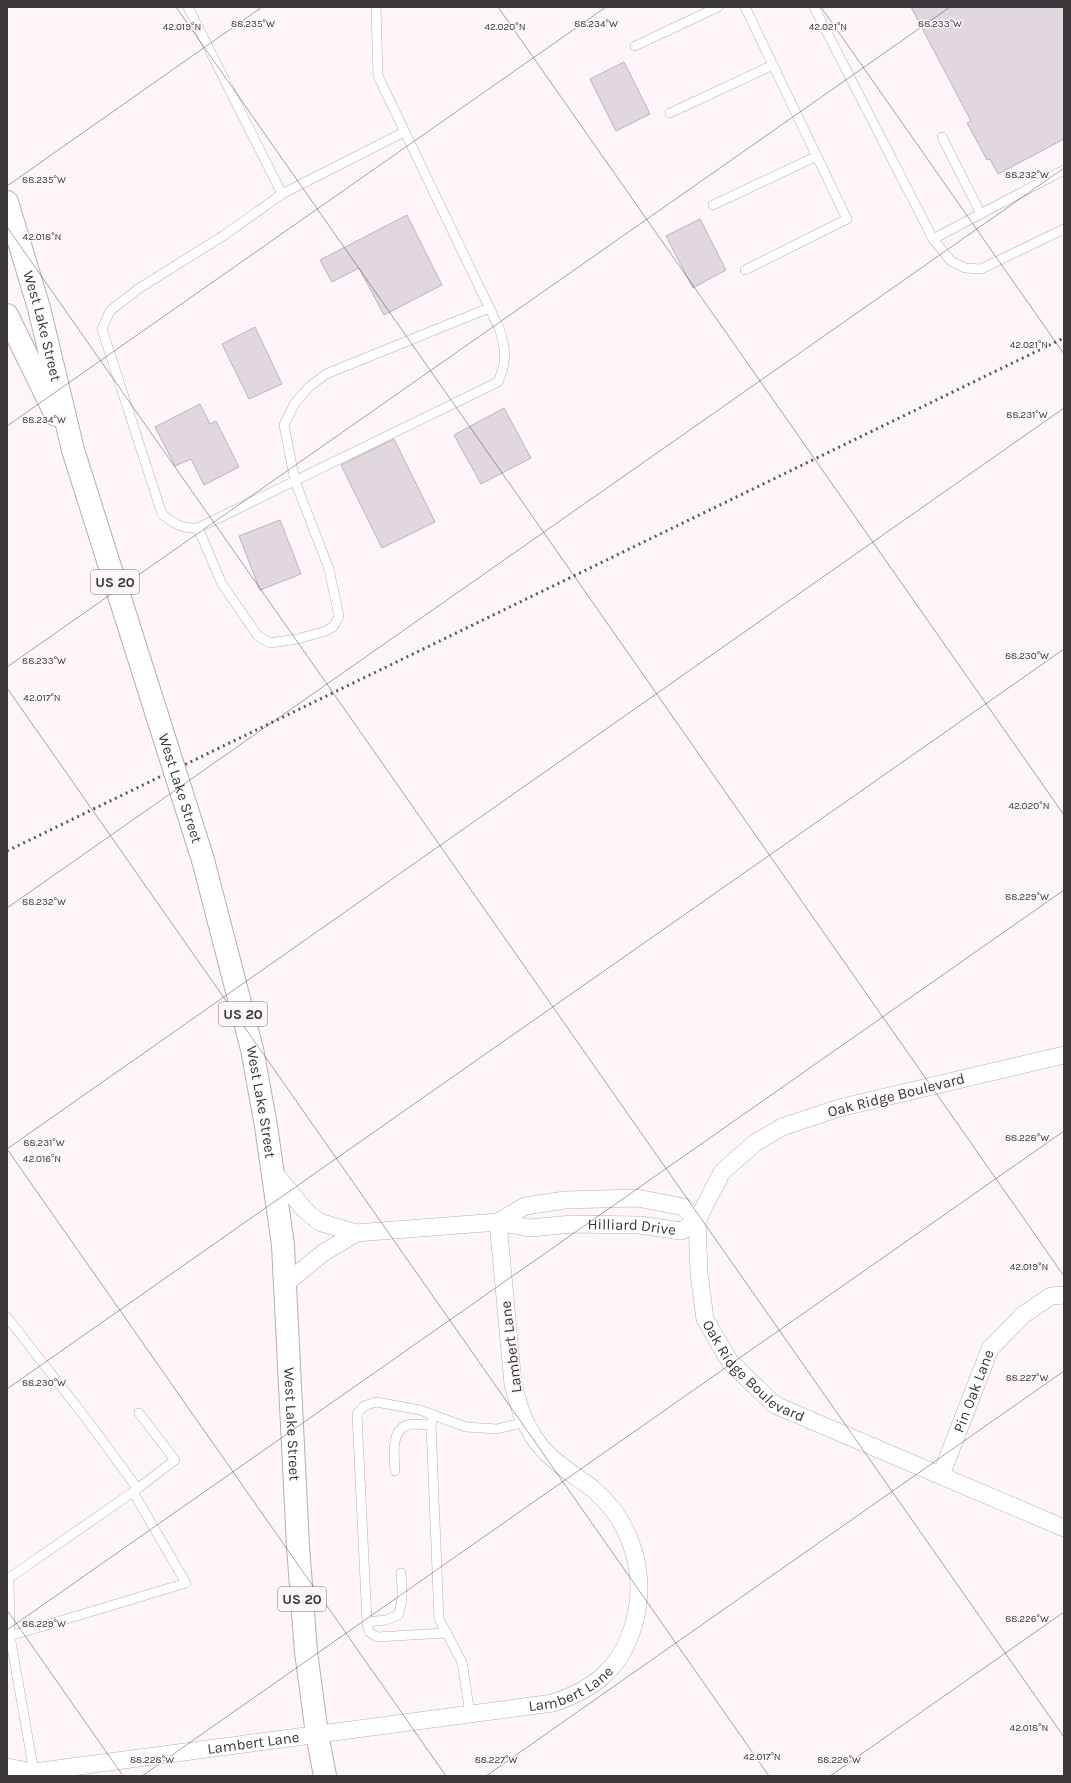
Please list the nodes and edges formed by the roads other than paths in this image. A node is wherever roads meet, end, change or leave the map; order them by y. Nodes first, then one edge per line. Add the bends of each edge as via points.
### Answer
1 (188, 7) edge
2 (376, 7) edge
3 (718, 7) edge
4 (744, 7) edge
5 (814, 7) edge
6 (635, 46) dead end
7 (773, 65) junction
8 (670, 113) dead end
9 (404, 132) junction
10 (942, 137) dead end
11 (817, 156) junction
12 (1064, 170) edge
13 (282, 194) junction
14 (7, 202) edge
15 (713, 205) dead end
16 (981, 214) junction
17 (1064, 228) edge
18 (933, 239) junction
19 (745, 270) dead end
20 (490, 308) junction
21 (7, 314) edge
22 (73, 450) junction
23 (295, 481) junction
24 (198, 528) junction
25 (1064, 1056) edge
26 (272, 1170) junction
27 (697, 1221) junction
28 (498, 1222) junction
29 (356, 1233) junction
30 (285, 1284) junction
31 (1064, 1295) edge
32 (7, 1318) edge
33 (139, 1413) dead end
34 (432, 1414) junction
35 (525, 1422) junction
36 (431, 1425) junction
37 (395, 1471) dead end
38 (941, 1475) junction
39 (135, 1490) junction
40 (1064, 1528) edge
41 (401, 1573) dead end
42 (8, 1578) edge
43 (366, 1622) junction
44 (446, 1633) junction
45 (8, 1635) edge
46 (470, 1714) junction
47 (317, 1734) junction
48 (7, 1767) edge
49 (29, 1774) edge
50 (325, 1776) edge

1 - 13 lane
2 - 9 lane via 378,76
3 - 6 lane
4 - 7 lane
5 - 18 lane
7 - 8 lane
7 - 11 lane
9 - 13 lane
9 - 20 lane
10 - 16 lane
11 - 15 lane
11 - 19 lane via 847,218
12 - 16 lane
13 - 24 lane via 226,234 138,289 110,311 102,329 162,514 172,523 186,529
14 - 22 highway, West Lake Street / US 20 via 39,308
16 - 18 lane
17 - 18 lane via 981,269 965,268 951,261
20 - 23 lane via 326,374 309,387 295,403 284,425
20 - 23 lane via 506,350 504,368 498,382
21 - 22 highway, West Lake Street / US 20
22 - 26 highway, West Lake Street / US 20, bridge via 203,860 252,1049
23 - 24 lane
23 - 24 lane via 329,569 339,616 334,626 326,631 270,643 258,636 222,584
25 - 27 street, Oak Ridge Boulevard via 839,1108 782,1127 755,1143 722,1172
26 - 29 street, Hilliard Drive via 304,1209 319,1222
26 - 30 highway, West Lake Street / US 20 via 283,1245
27 - 28 street, Hilliard Drive via 681,1231 639,1225 572,1224 530,1228
27 - 28 street, Hilliard Drive via 684,1208 637,1198 566,1200 525,1206
27 - 38 street, Oak Ridge Boulevard via 699,1273 705,1319 730,1362 775,1404
28 - 29 street, Hilliard Drive
28 - 35 street, Lambert Lane via 514,1384
29 - 30 street, Hilliard Drive via 323,1253
30 - 47 highway, West Lake Street / US 20 via 299,1554 306,1652
31 - 38 street, Pin Oak Lane via 1051,1296 1023,1316 990,1349
32 - 39 lane via 88,1421
33 - 39 lane via 174,1460
34 - 35 lane via 466,1427 497,1430
34 - 36 lane
34 - 43 lane via 376,1402 364,1406 358,1414
35 - 46 street, Lambert Lane via 543,1449 561,1467 608,1503 621,1521 632,1542 638,1568 640,1594 636,1619 628,1644 614,1664 597,1681 577,1695 553,1703
36 - 37 lane via 411,1424 395,1436
36 - 44 lane via 439,1619
38 - 40 street, Oak Ridge Boulevard
39 - 42 lane
39 - 45 lane via 186,1583
41 - 43 lane via 403,1597 398,1615 386,1620
42 - 45 lane
43 - 44 lane via 369,1632 377,1637
44 - 46 lane via 462,1662
45 - 49 lane
46 - 47 street, Lambert Lane
47 - 49 street, Lambert Lane
47 - 50 highway, West Lake Street / US 20
48 - 49 street, Lambert Lane

